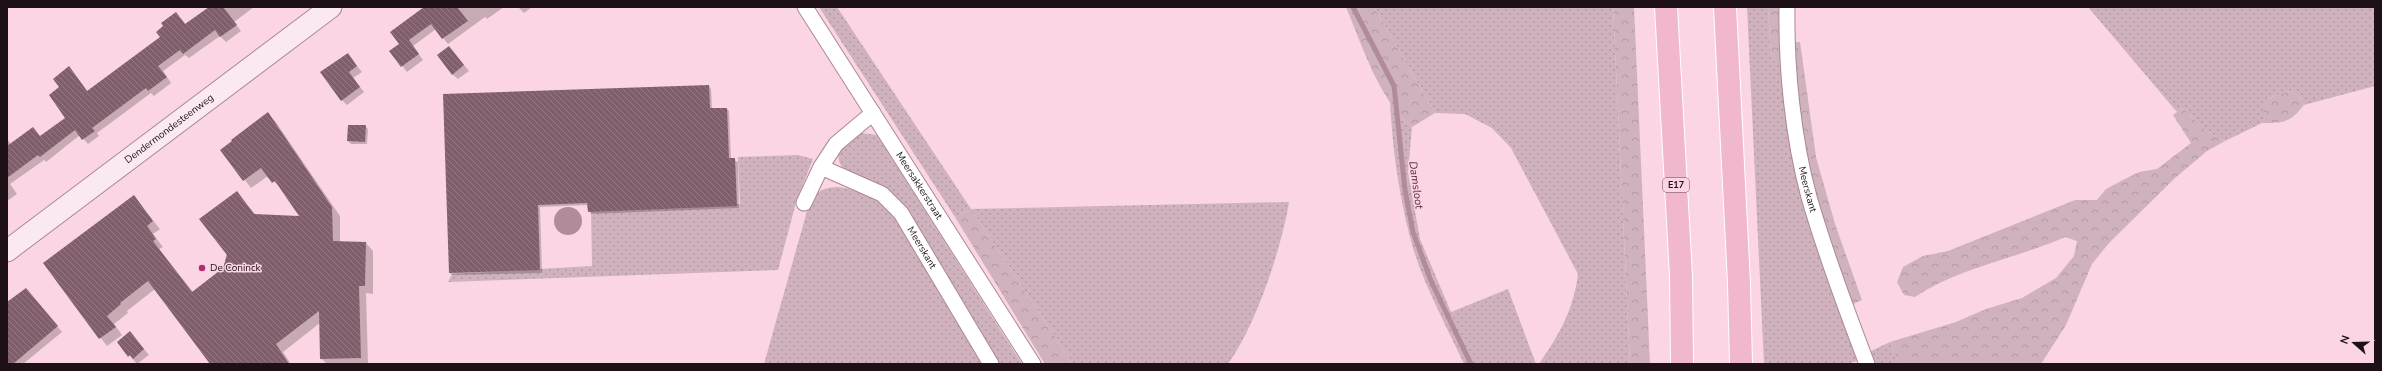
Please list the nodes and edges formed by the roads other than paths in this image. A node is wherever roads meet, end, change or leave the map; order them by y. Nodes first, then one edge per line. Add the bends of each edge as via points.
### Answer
1 (331, 7) edge
2 (805, 7) edge
3 (1666, 7) edge
4 (1725, 7) edge
5 (1787, 7) edge
6 (873, 113) junction
7 (821, 167) junction
8 (804, 202) dead end
9 (7, 251) edge
10 (991, 364) edge
11 (1033, 364) edge
12 (1682, 364) edge
13 (1741, 364) edge
14 (1866, 364) edge

1 - 9 main road, Dendermondesteenweg
2 - 6 street, Meersakkerstraat
3 - 12 highway, E17 via 1681,276
4 - 13 highway
5 - 14 street, Meerskant via 1788,67 1809,196
6 - 7 street via 836,144
6 - 11 street, Meersakkerstraat
7 - 8 street
7 - 10 street, Meerskant via 882,194 901,213

